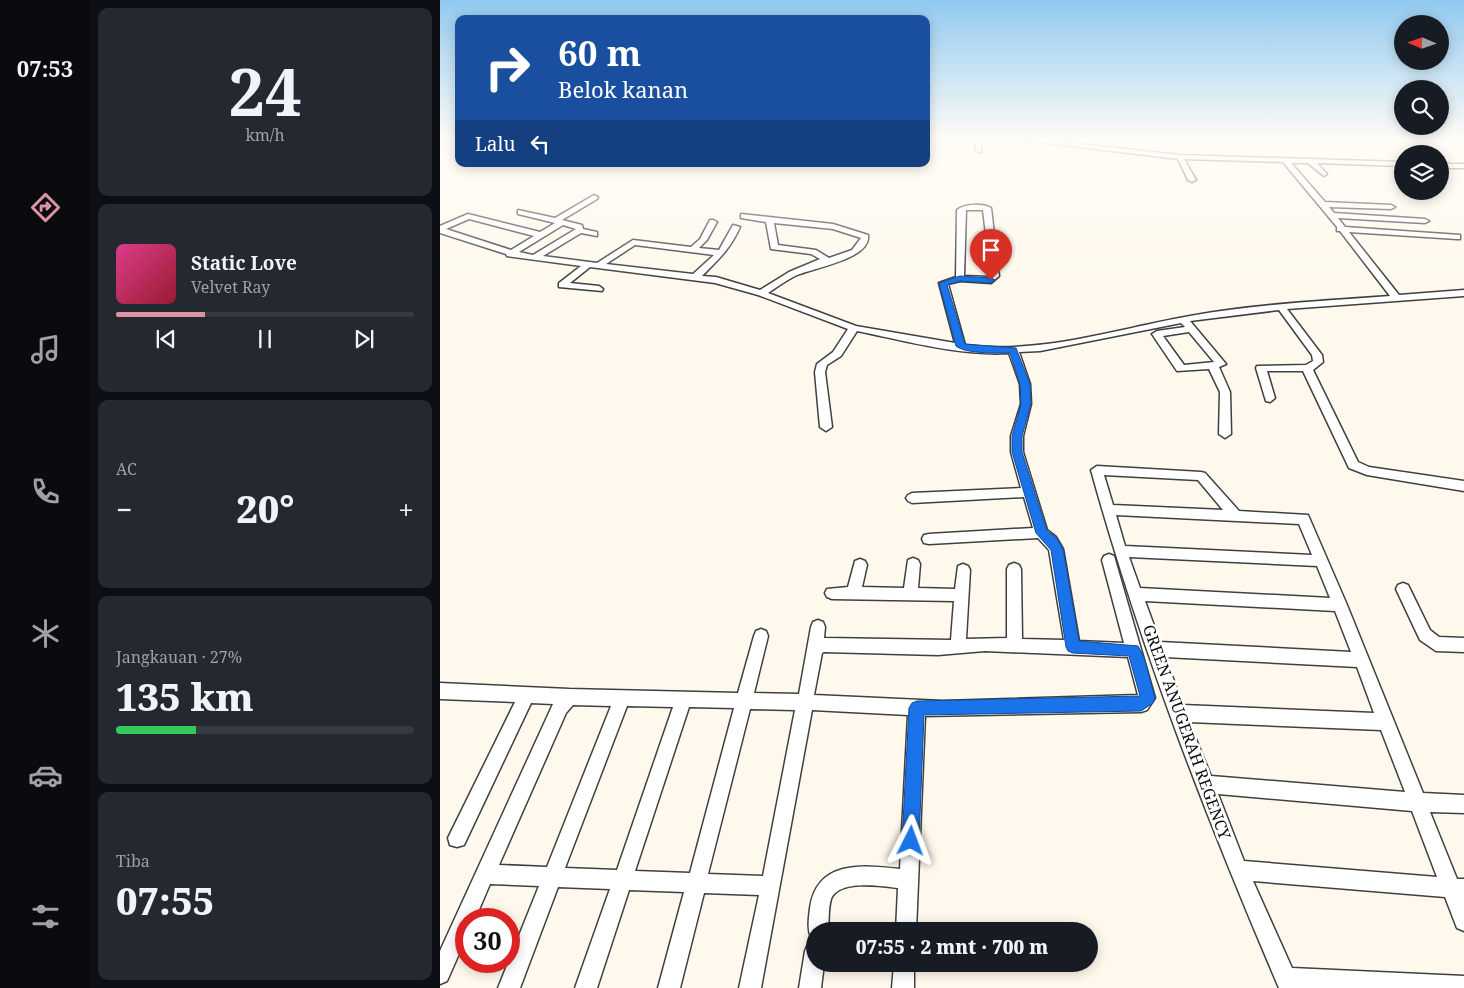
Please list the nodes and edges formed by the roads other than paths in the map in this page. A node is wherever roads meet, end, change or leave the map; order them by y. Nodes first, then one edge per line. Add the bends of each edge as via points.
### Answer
1 (1308, 186) edge
2 (594, 197) dead end
3 (1323, 204) junction
4 (1391, 207) dead end
5 (521, 212) dead end
6 (1331, 215) junction
7 (744, 216) dead end
8 (770, 220) junction
9 (1425, 221) dead end
10 (559, 222) junction
11 (713, 222) dead end
12 (736, 227) dead end
13 (1340, 228) junction
14 (440, 230) edge
15 (580, 230) junction
16 (594, 234) dead end
17 (541, 235) junction
18 (1457, 237) dead end
19 (692, 250) junction
20 (721, 253) junction
21 (510, 254) junction
22 (534, 258) junction
23 (824, 262) junction
24 (594, 264) junction
25 (695, 277) junction
26 (960, 278) junction
27 (599, 289) dead end
28 (761, 293) junction
29 (1464, 293) edge
30 (1396, 298) junction
31 (1281, 307) junction
32 (1184, 320) junction
33 (854, 328) junction
34 (1192, 329) junction
35 (961, 346) junction
36 (1013, 350) junction
37 (1213, 365) junction
38 (1309, 368) junction
39 (1270, 398) dead end
40 (826, 427) dead end
41 (1225, 434) dead end
42 (1464, 486) edge
43 (1029, 492) junction
44 (912, 498) dead end
45 (1108, 510) junction
46 (1234, 514) junction
47 (1042, 533) junction
48 (929, 539) dead end
49 (1115, 555) junction
50 (1321, 561) junction
51 (913, 564) dead end
52 (860, 565) dead end
53 (1014, 569) dead end
54 (963, 570) dead end
55 (1404, 589) dead end
56 (832, 592) dead end
57 (854, 593) junction
58 (910, 594) junction
59 (1136, 594) junction
60 (961, 595) junction
61 (1340, 605) junction
62 (818, 627) dead end
63 (761, 636) dead end
64 (958, 645) junction
65 (1464, 645) edge
66 (1015, 646) junction
67 (1073, 647) junction
68 (815, 648) junction
69 (1155, 649) junction
70 (1133, 650) junction
71 (1361, 660) junction
72 (440, 691) edge
73 (527, 695) junction
74 (569, 697) junction
75 (622, 698) junction
76 (684, 699) junction
77 (743, 701) junction
78 (804, 702) junction
79 (917, 708) junction
80 (1178, 713) junction
81 (1385, 722) junction
82 (1206, 784) junction
83 (1416, 802) junction
84 (1464, 804) edge
85 (458, 838) dead end
86 (1238, 870) junction
87 (486, 874) junction
88 (552, 877) junction
89 (622, 879) junction
90 (909, 879) junction
91 (696, 883) junction
92 (771, 886) junction
93 (1457, 889) edge
94 (1464, 920) edge
95 (819, 922) edge
96 (907, 922) edge
97 (812, 972) edge
98 (904, 972) edge
99 (440, 974) edge
100 (1288, 983) edge
101 (1464, 987) edge
102 (509, 988) edge
103 (586, 988) edge
104 (669, 988) edge
105 (750, 988) edge
106 (810, 988) edge
107 (903, 988) edge

1 - 3 street
2 - 10 street
3 - 4 street
3 - 6 street
5 - 10 street
6 - 9 street
6 - 13 street
7 - 8 street
8 - 23 street via 774,247 822,254 826,258
8 - 23 street via 814,223 857,231 865,237 860,248 847,257
10 - 15 street
10 - 17 street
11 - 19 street
12 - 20 street
13 - 18 street
13 - 30 street
14 - 17 street via 468,216
14 - 21 street
15 - 16 street
15 - 22 street
17 - 21 street
19 - 20 street
19 - 24 street via 633,242
20 - 25 street
21 - 22 street
22 - 24 street
23 - 28 street via 792,274
24 - 25 street
24 - 27 street via 562,285
25 - 28 street
26 - 26 street via 991,280 995,276 987,208 961,210
26 - 35 street via 943,283
28 - 33 street
29 - 30 street
30 - 31 street
31 - 32 street
31 - 38 street via 1317,355 1318,362
32 - 34 street
32 - 36 street via 1040,348
33 - 35 street
33 - 40 street via 837,354 822,364 820,372
34 - 37 street via 1221,364
34 - 37 street via 1157,334 1182,369
35 - 36 street
36 - 43 street via 1025,384 1026,404 1017,436 1017,452
37 - 41 street via 1226,392
38 - 39 street via 1261,368
38 - 42 street via 1356,468
43 - 44 street
43 - 47 street
45 - 46 street
45 - 46 street, GREEN ANUGERAH REGENCY via 1097,470 1201,476
45 - 49 street, GREEN ANUGERAH REGENCY
46 - 50 street via 1303,518
47 - 48 street
47 - 67 street via 1056,549
49 - 50 street
49 - 59 street, GREEN ANUGERAH REGENCY
49 - 70 street
50 - 61 street
51 - 58 street
52 - 57 street
53 - 66 street
54 - 60 street
55 - 65 street via 1424,635 1436,644
56 - 57 street
57 - 58 street
58 - 60 street
59 - 61 street
59 - 69 street, GREEN ANUGERAH REGENCY
60 - 64 street
61 - 71 street
62 - 68 street
63 - 77 street
64 - 66 street
64 - 68 street via 938,648 833,645
66 - 67 street
67 - 70 street
68 - 78 street
69 - 71 street
69 - 80 street, GREEN ANUGERAH REGENCY
70 - 79 street via 1148,698 1141,704
71 - 81 street
72 - 73 street
73 - 74 street
73 - 85 street
74 - 75 street
74 - 87 street via 560,707
75 - 76 street
75 - 88 street
76 - 77 street
76 - 89 street
77 - 78 street
77 - 91 street
78 - 79 street
78 - 92 street
79 - 90 street
80 - 81 street
80 - 82 street, GREEN ANUGERAH REGENCY
81 - 83 street
82 - 83 street
82 - 86 street, GREEN ANUGERAH REGENCY
83 - 84 street
83 - 93 street
86 - 93 street
86 - 100 street, GREEN ANUGERAH REGENCY
87 - 88 street
87 - 99 street
88 - 89 street
88 - 102 street
89 - 91 street
89 - 103 street
90 - 95 street via 854,876 836,880 824,892
90 - 96 street
91 - 92 street
91 - 104 street
92 - 105 street
93 - 94 street
97 - 106 street
98 - 107 street
100 - 101 street

